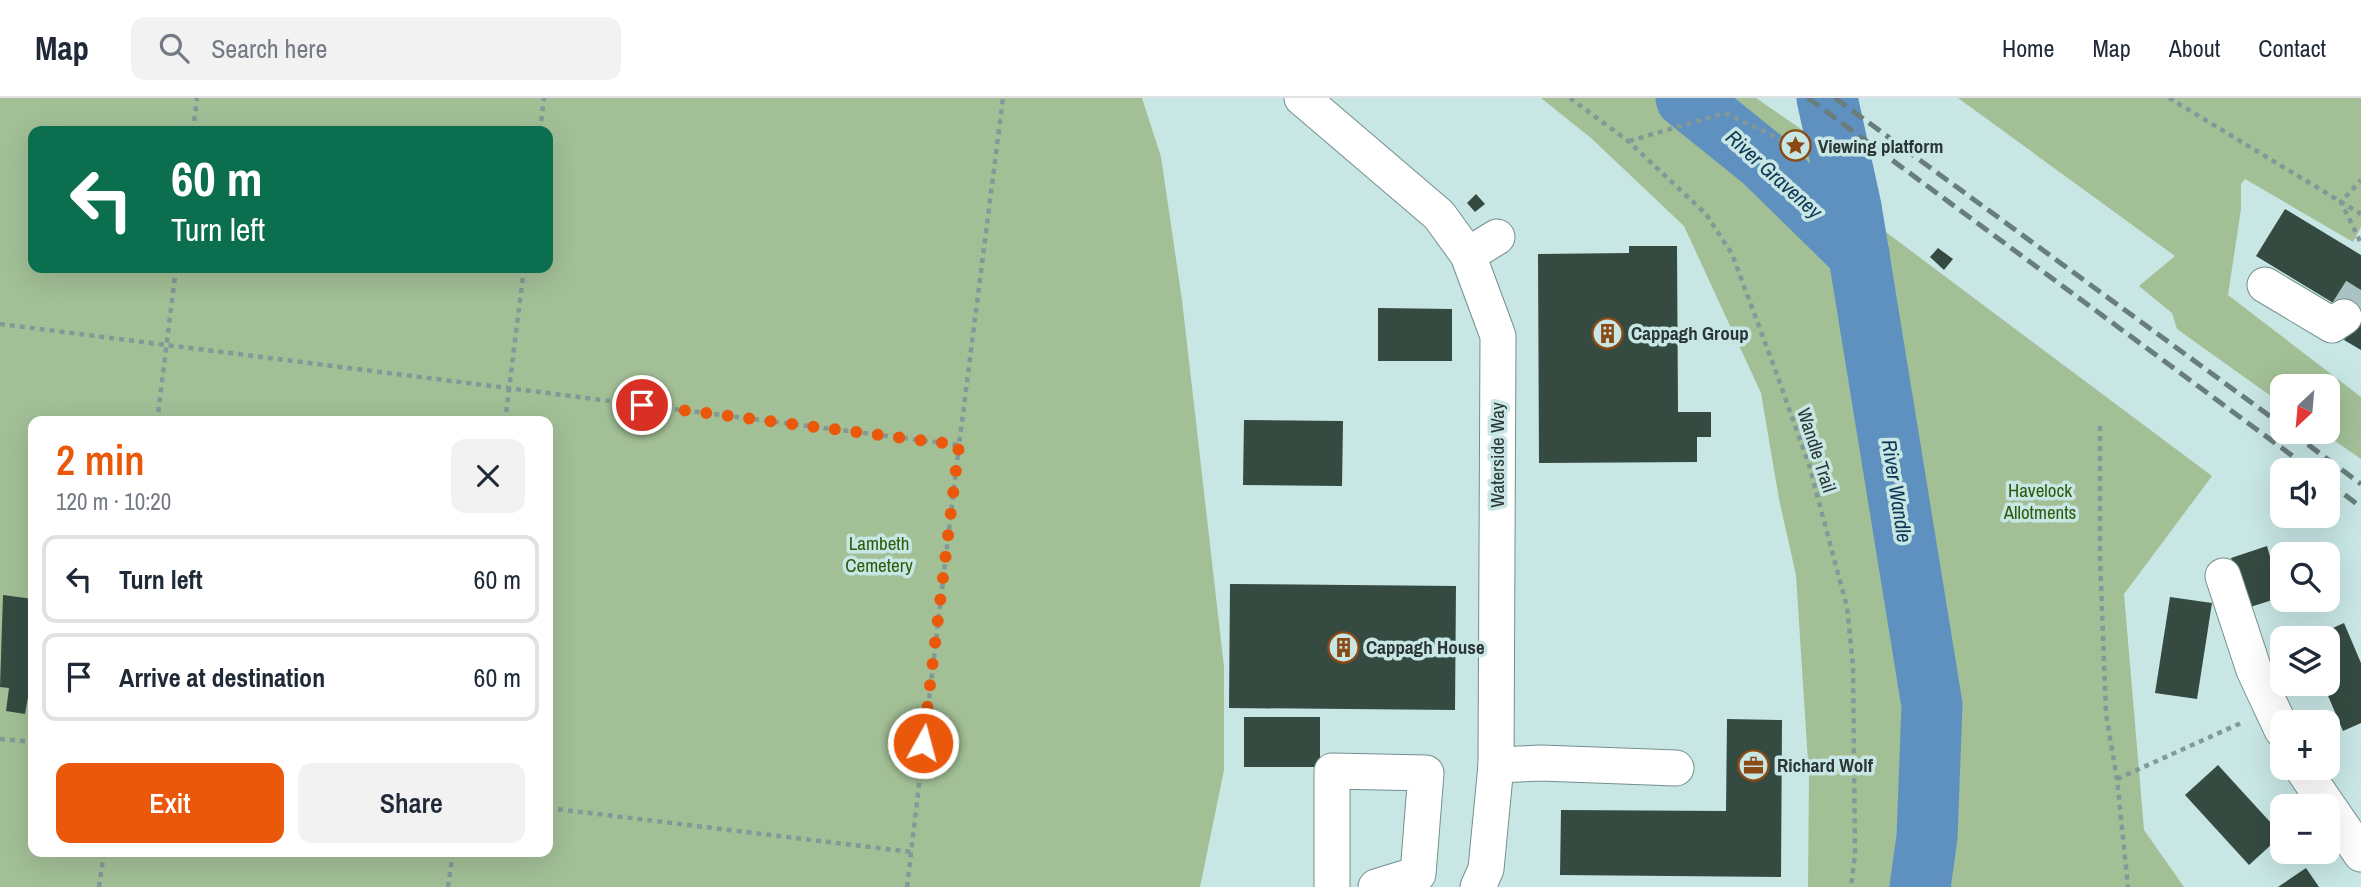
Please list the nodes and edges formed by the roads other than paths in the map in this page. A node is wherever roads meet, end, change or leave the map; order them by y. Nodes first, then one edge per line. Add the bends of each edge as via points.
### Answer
1 (1302, 98) edge
2 (1497, 237) dead end
3 (1468, 255) junction
4 (2265, 285) dead end
5 (2344, 317) dead end
6 (2223, 576) dead end
7 (2273, 710) edge
8 (1496, 765) junction
9 (1675, 768) dead end
10 (2310, 780) edge
11 (2361, 854) edge
12 (1332, 887) edge
13 (1376, 887) edge
14 (1478, 887) edge

1 - 3 street, Waterside Way via 1439,215
2 - 3 street
3 - 8 street, Waterside Way via 1497,337
4 - 5 street via 2332,325
6 - 7 street via 2254,670
8 - 9 street
8 - 14 street, Waterside Way via 1486,869
10 - 11 street
12 - 13 street via 1332,771 1426,773 1418,874

